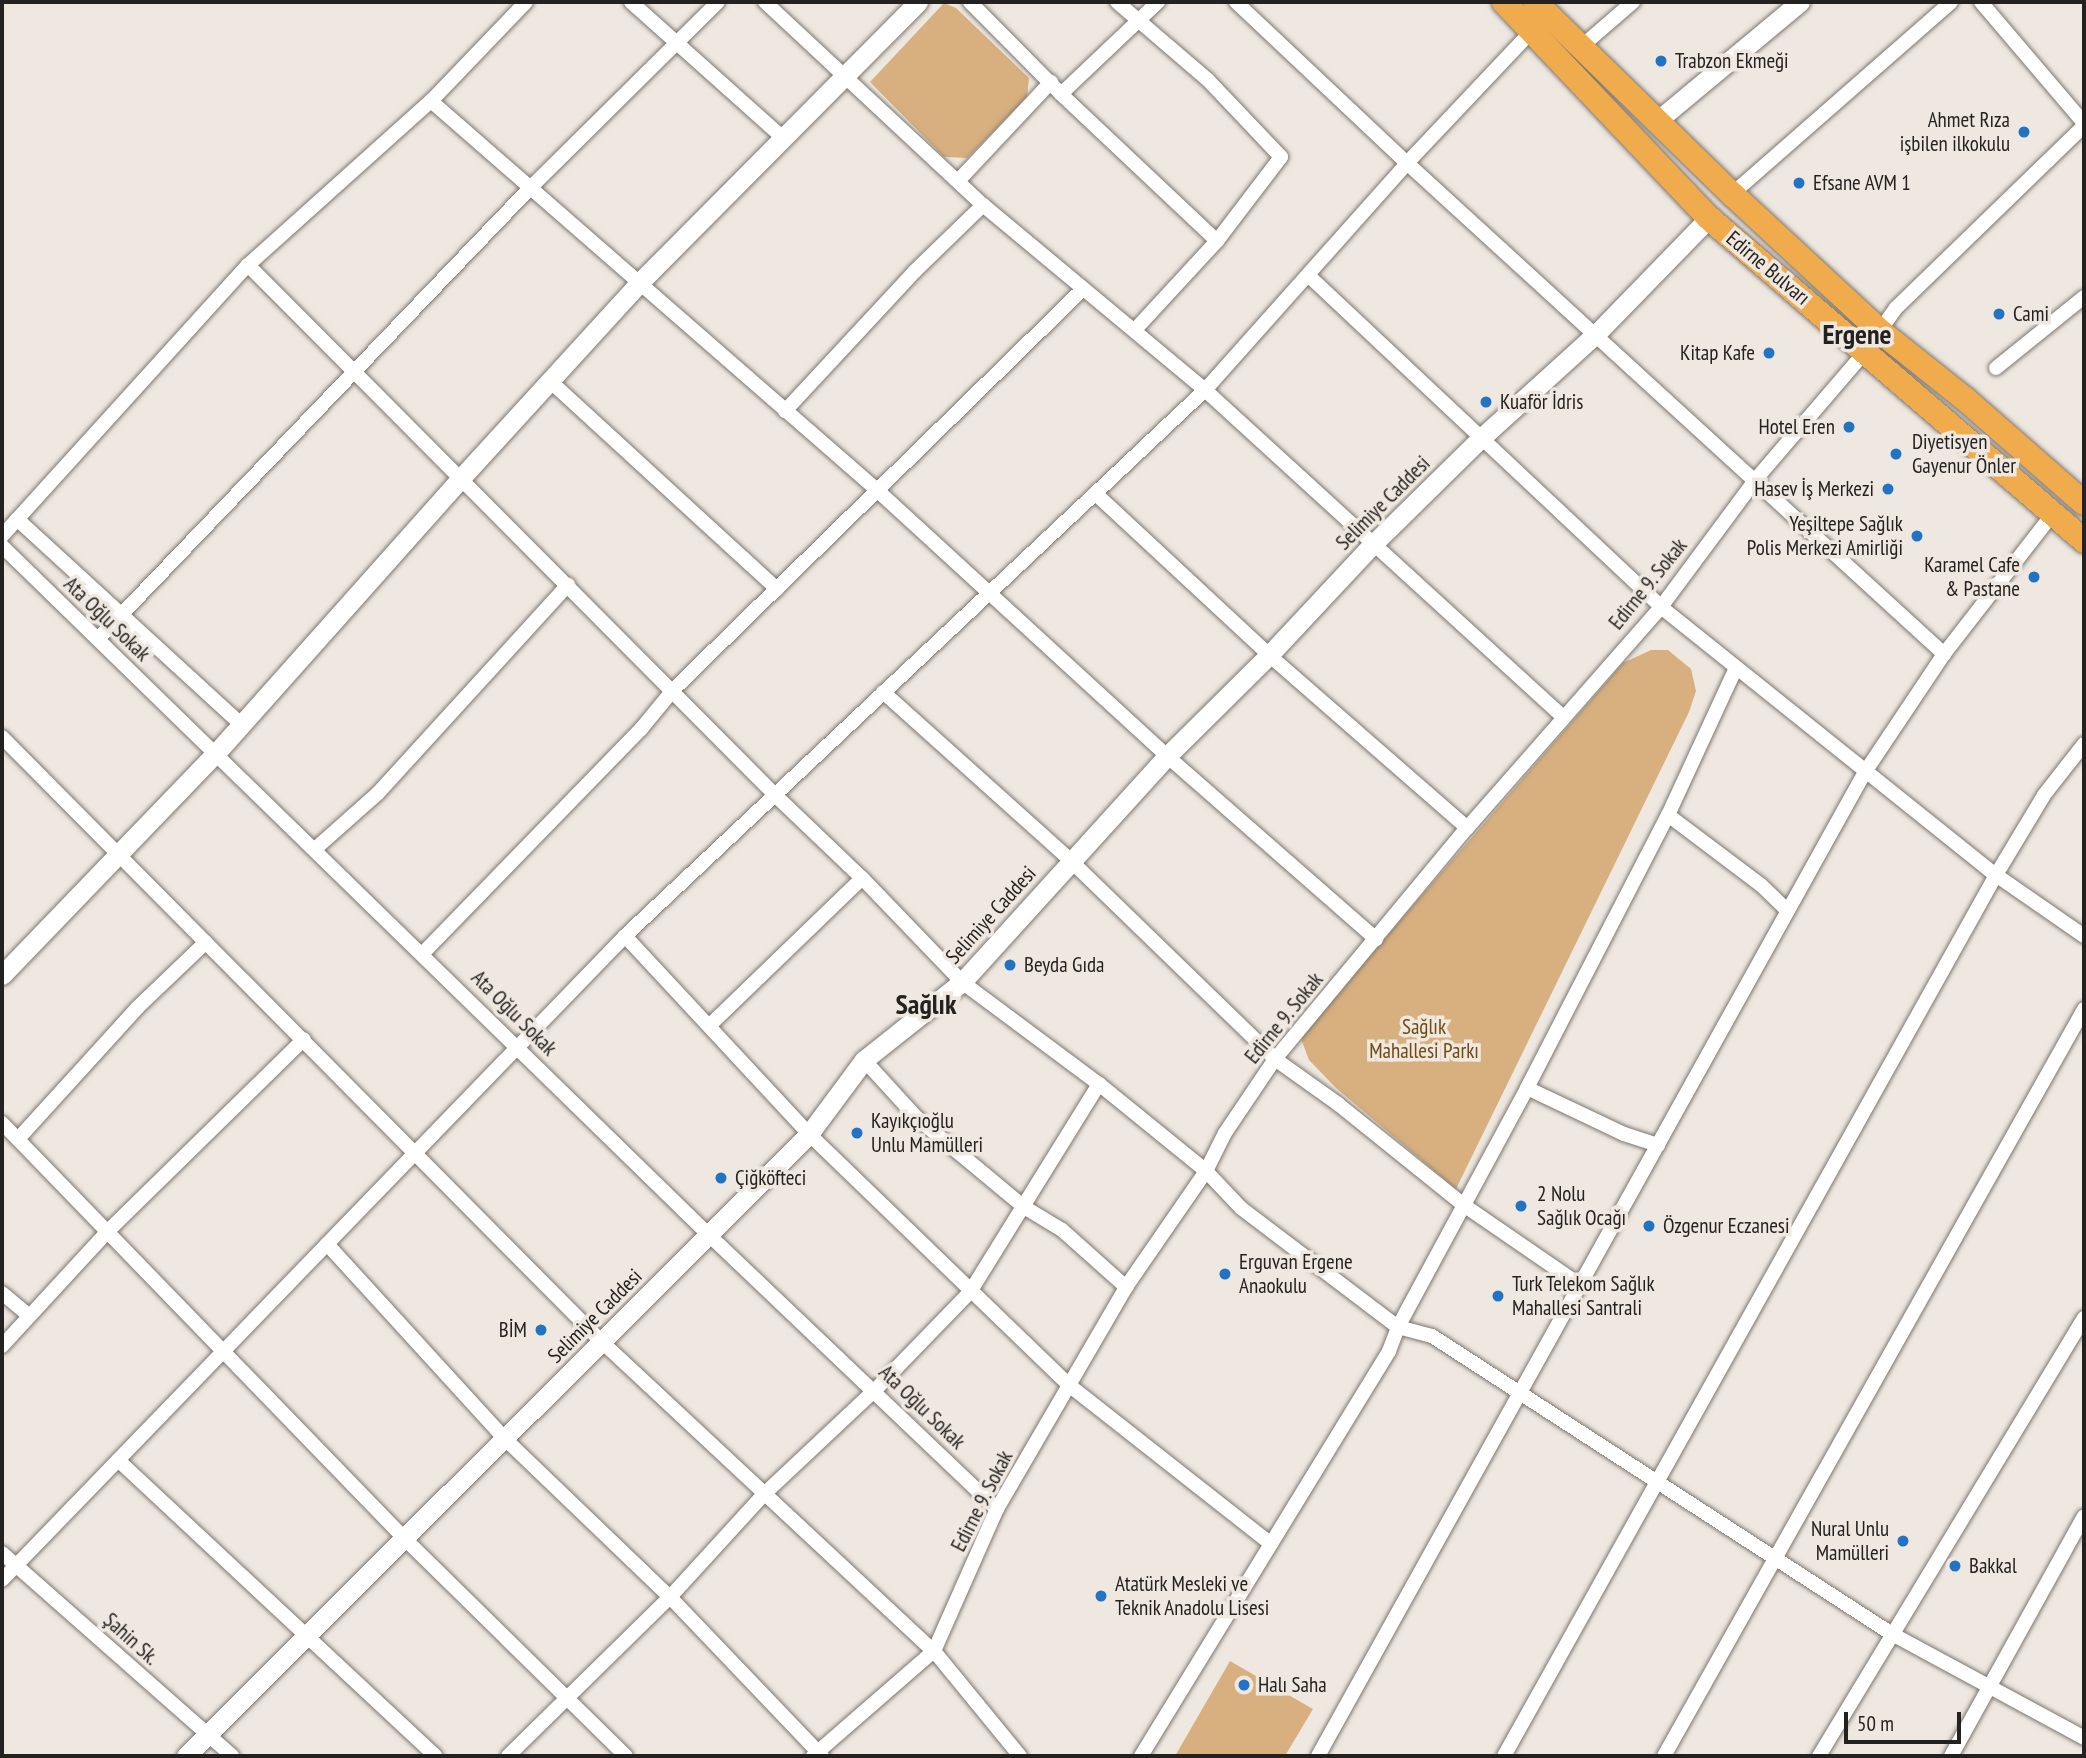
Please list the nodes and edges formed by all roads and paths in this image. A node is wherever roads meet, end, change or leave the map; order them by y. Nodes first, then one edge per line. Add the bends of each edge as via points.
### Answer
1 (526, 2) edge
2 (631, 2) edge
3 (718, 2) edge
4 (765, 2) edge
5 (918, 2) edge
6 (970, 2) edge
7 (1117, 2) edge
8 (1158, 2) edge
9 (1236, 2) edge
10 (1504, 2) edge
11 (1535, 2) edge
12 (1633, 2) edge
13 (1800, 2) edge
14 (1951, 2) edge
15 (1981, 2) edge
16 (1137, 22) junction
17 (1532, 30) junction
18 (678, 44) junction
19 (1581, 47) junction
20 (845, 77) junction
21 (1051, 82) junction
22 (1061, 94) junction
23 (431, 101) junction
24 (1657, 121) junction
25 (2084, 124) edge
26 (784, 139) junction
27 (1407, 163) junction
28 (958, 181) junction
29 (530, 188) junction
30 (1732, 194) junction
31 (983, 205) junction
32 (1709, 218) junction
33 (1217, 242) junction
34 (248, 265) junction
35 (1309, 276) junction
36 (639, 283) junction
37 (1082, 290) junction
38 (2084, 298) edge
39 (1134, 331) junction
40 (1881, 332) junction
41 (1596, 334) junction
42 (1864, 353) junction
43 (1996, 368) dead end
44 (354, 371) junction
45 (550, 381) junction
46 (1205, 390) junction
47 (785, 411) junction
48 (1480, 439) junction
49 (461, 478) junction
50 (1756, 479) junction
51 (878, 491) junction
52 (1097, 495) junction
53 (2084, 503) edge
54 (2054, 513) junction
55 (17, 519) junction
56 (2, 536) edge
57 (2084, 541) edge
58 (1372, 545) junction
59 (2, 547) edge
60 (568, 585) junction
61 (777, 589) junction
62 (990, 592) junction
63 (1661, 607) junction
64 (120, 616) junction
65 (98, 639) junction
66 (1944, 654) junction
67 (1269, 655) junction
68 (1736, 668) junction
69 (673, 690) junction
70 (883, 692) junction
71 (1562, 716) junction
72 (240, 723) junction
73 (2084, 744) edge
74 (5, 746) edge
75 (216, 753) junction
76 (1167, 756) junction
77 (1865, 772) junction
78 (775, 795) junction
79 (1668, 816) junction
80 (1467, 828) junction
81 (314, 849) junction
82 (119, 856) junction
83 (1070, 860) junction
84 (1996, 875) junction
85 (862, 878) junction
86 (1788, 911) junction
87 (625, 936) junction
88 (2084, 936) edge
89 (1376, 939) junction
90 (206, 942) junction
91 (423, 953) junction
92 (2, 975) edge
93 (962, 982) junction
94 (2084, 1009) edge
95 (710, 1025) junction
96 (304, 1039) junction
97 (518, 1047) junction
98 (1275, 1059) junction
99 (864, 1060) junction
100 (1099, 1084) junction
101 (1527, 1088) junction
102 (2, 1123) edge
103 (809, 1135) junction
104 (18, 1139) junction
105 (1658, 1145) junction
106 (416, 1152) junction
107 (1206, 1171) junction
108 (1465, 1206) junction
109 (1024, 1207) junction
110 (108, 1231) junction
111 (708, 1234) junction
112 (327, 1244) junction
113 (1580, 1285) junction
114 (1126, 1287) junction
115 (970, 1292) junction
116 (2, 1293) edge
117 (29, 1316) junction
118 (2084, 1318) edge
119 (1398, 1327) junction
120 (601, 1341) junction
121 (2, 1346) edge
122 (224, 1350) junction
123 (1069, 1385) junction
124 (875, 1390) junction
125 (1519, 1395) junction
126 (504, 1438) junction
127 (118, 1460) junction
128 (1656, 1481) junction
129 (763, 1495) junction
130 (998, 1509) junction
131 (2084, 1516) edge
132 (404, 1538) junction
133 (1271, 1544) junction
134 (2, 1553) edge
135 (1777, 1560) junction
136 (16, 1565) junction
137 (2, 1580) edge
138 (670, 1597) junction
139 (1892, 1634) junction
140 (305, 1637) junction
141 (934, 1651) junction
142 (1988, 1688) junction
143 (567, 1696) junction
144 (207, 1735) junction
145 (2084, 1738) edge
146 (817, 1755) edge
147 (186, 1756) edge
148 (232, 1756) edge
149 (435, 1756) edge
150 (508, 1756) edge
151 (626, 1756) edge
152 (1020, 1756) edge
153 (1141, 1756) edge
154 (1318, 1756) edge
155 (1504, 1756) edge
156 (1664, 1756) edge
157 (1819, 1756) edge
158 (1951, 1756) edge

1 - 23 street
2 - 18 street
3 - 18 street
4 - 20 street
5 - 20 street
6 - 21 street
7 - 16 street
8 - 16 street
9 - 27 street
10 - 17 highway, Edirne Bulvarı
11 - 19 highway, Edirne Bulvarı
12 - 19 street
13 - 24 street
14 - 30 street
15 - 25 street
16 - 22 street
16 - 33 street via 1208,80 1281,157
17 - 27 street
17 - 32 highway, Edirne Bulvarı
18 - 26 street
18 - 29 street
19 - 24 highway, Edirne Bulvarı
20 - 26 street
20 - 28 street
21 - 22 street
21 - 28 street
22 - 33 street
23 - 29 street
23 - 34 street
24 - 30 highway, Edirne Bulvarı
25 - 40 street, Edirne 9. Sokak via 1896,308
26 - 36 street
27 - 35 street
27 - 41 street
28 - 31 street
29 - 36 street
29 - 44 street
30 - 40 highway, Edirne Bulvarı
31 - 37 street
31 - 47 street
32 - 41 street, Selimiye Caddesi
32 - 42 highway, Edirne Bulvarı
33 - 39 street
34 - 44 street
34 - 55 street
35 - 46 street
35 - 48 street
36 - 45 street
36 - 47 street
37 - 39 street
37 - 51 street
38 - 43 street
39 - 46 street
40 - 42 street, Edirne 9. Sokak
40 - 53 highway, Edirne Bulvarı
41 - 48 street, Selimiye Caddesi
41 - 50 street
42 - 50 street, Edirne 9. Sokak
42 - 54 highway, Edirne Bulvarı
44 - 49 street
44 - 64 street
45 - 49 street
45 - 61 street
46 - 52 street
46 - 58 street
47 - 51 street
48 - 58 street, Selimiye Caddesi
48 - 63 street
49 - 60 street
49 - 72 street
50 - 63 street, Edirne 9. Sokak
50 - 66 street
51 - 61 street
51 - 62 street
52 - 62 street
52 - 67 street
54 - 57 highway, Edirne Bulvarı
54 - 66 street
55 - 56 street
55 - 64 street
58 - 67 street, Selimiye Caddesi
58 - 71 street
59 - 65 street, Ata Oğlu Sokak
60 - 69 street
60 - 81 street via 378,793
61 - 69 street
62 - 70 street
62 - 76 street
63 - 68 street
63 - 71 street, Edirne 9. Sokak
64 - 65 street
64 - 72 street
65 - 75 street, Ata Oğlu Sokak
66 - 77 street
67 - 76 street, Selimiye Caddesi
67 - 80 street
68 - 77 street
68 - 79 street
69 - 78 street
69 - 91 street via 641,729
70 - 78 street
70 - 83 street
71 - 80 street, Edirne 9. Sokak
72 - 75 street
73 - 84 street via 2044,794
74 - 82 street
75 - 81 street, Ata Oğlu Sokak
75 - 82 street
76 - 83 street, Selimiye Caddesi
76 - 89 street
77 - 84 street
77 - 86 street
78 - 85 street
78 - 87 street
79 - 86 street via 1761,885
79 - 101 street
80 - 89 street, Edirne 9. Sokak
81 - 91 street, Ata Oğlu Sokak
82 - 90 street
82 - 92 street
83 - 93 street, Selimiye Caddesi
83 - 98 street
84 - 88 street
84 - 128 street
85 - 93 street
85 - 95 street
86 - 105 street
87 - 95 street
87 - 97 street
89 - 98 street, Edirne 9. Sokak
90 - 96 street
90 - 104 street via 137,1008
91 - 97 street, Ata Oğlu Sokak
93 - 99 street, Selimiye Caddesi
93 - 100 street
94 - 135 street
95 - 103 street
96 - 106 street
96 - 110 street
97 - 106 street
97 - 111 street, Ata Oğlu Sokak
98 - 107 street, Edirne 9. Sokak via 1225,1133
98 - 108 street
99 - 103 street, Selimiye Caddesi
99 - 109 street via 917,1118
100 - 107 street
100 - 109 street
101 - 105 street via 1623,1134
101 - 108 street
102 - 104 street
103 - 111 street, Selimiye Caddesi
103 - 115 street
104 - 110 street
105 - 113 street
106 - 112 street
106 - 120 street
107 - 114 street, Edirne 9. Sokak
107 - 119 street via 1241,1208
108 - 113 street
108 - 119 street
109 - 114 street via 1062,1230
109 - 115 street
110 - 117 street
110 - 122 street
111 - 120 street, Selimiye Caddesi
111 - 124 street, Ata Oğlu Sokak
112 - 122 street
112 - 126 street
113 - 125 street
114 - 123 street, Edirne 9. Sokak
115 - 123 street
115 - 124 street
116 - 117 street
117 - 121 street
118 - 139 street
119 - 125 street via 1432,1336
119 - 133 street via 1389,1351
120 - 126 street, Selimiye Caddesi
120 - 129 street
122 - 127 street
122 - 132 street
123 - 130 street, Edirne 9. Sokak
123 - 133 street
124 - 129 street
124 - 130 street, Ata Oğlu Sokak
125 - 128 street
125 - 154 street
126 - 132 street, Selimiye Caddesi
126 - 138 street
127 - 136 street
127 - 140 street
128 - 135 street
128 - 155 street
129 - 138 street
129 - 141 street
130 - 141 street, Edirne 9. Sokak
131 - 142 street
132 - 140 street, Selimiye Caddesi
132 - 143 street
133 - 153 street
134 - 136 street, Şahin Sk.
135 - 139 street
135 - 156 street
136 - 137 street
136 - 144 street, Şahin Sk.
138 - 143 street
138 - 146 street
139 - 142 street
139 - 157 street
140 - 144 street, Selimiye Caddesi
140 - 149 street
141 - 146 street, Edirne 9. Sokak
141 - 152 street
142 - 145 street
142 - 158 street
143 - 150 street
143 - 151 street
144 - 147 street, Selimiye Caddesi
144 - 148 street, Şahin Sk.

